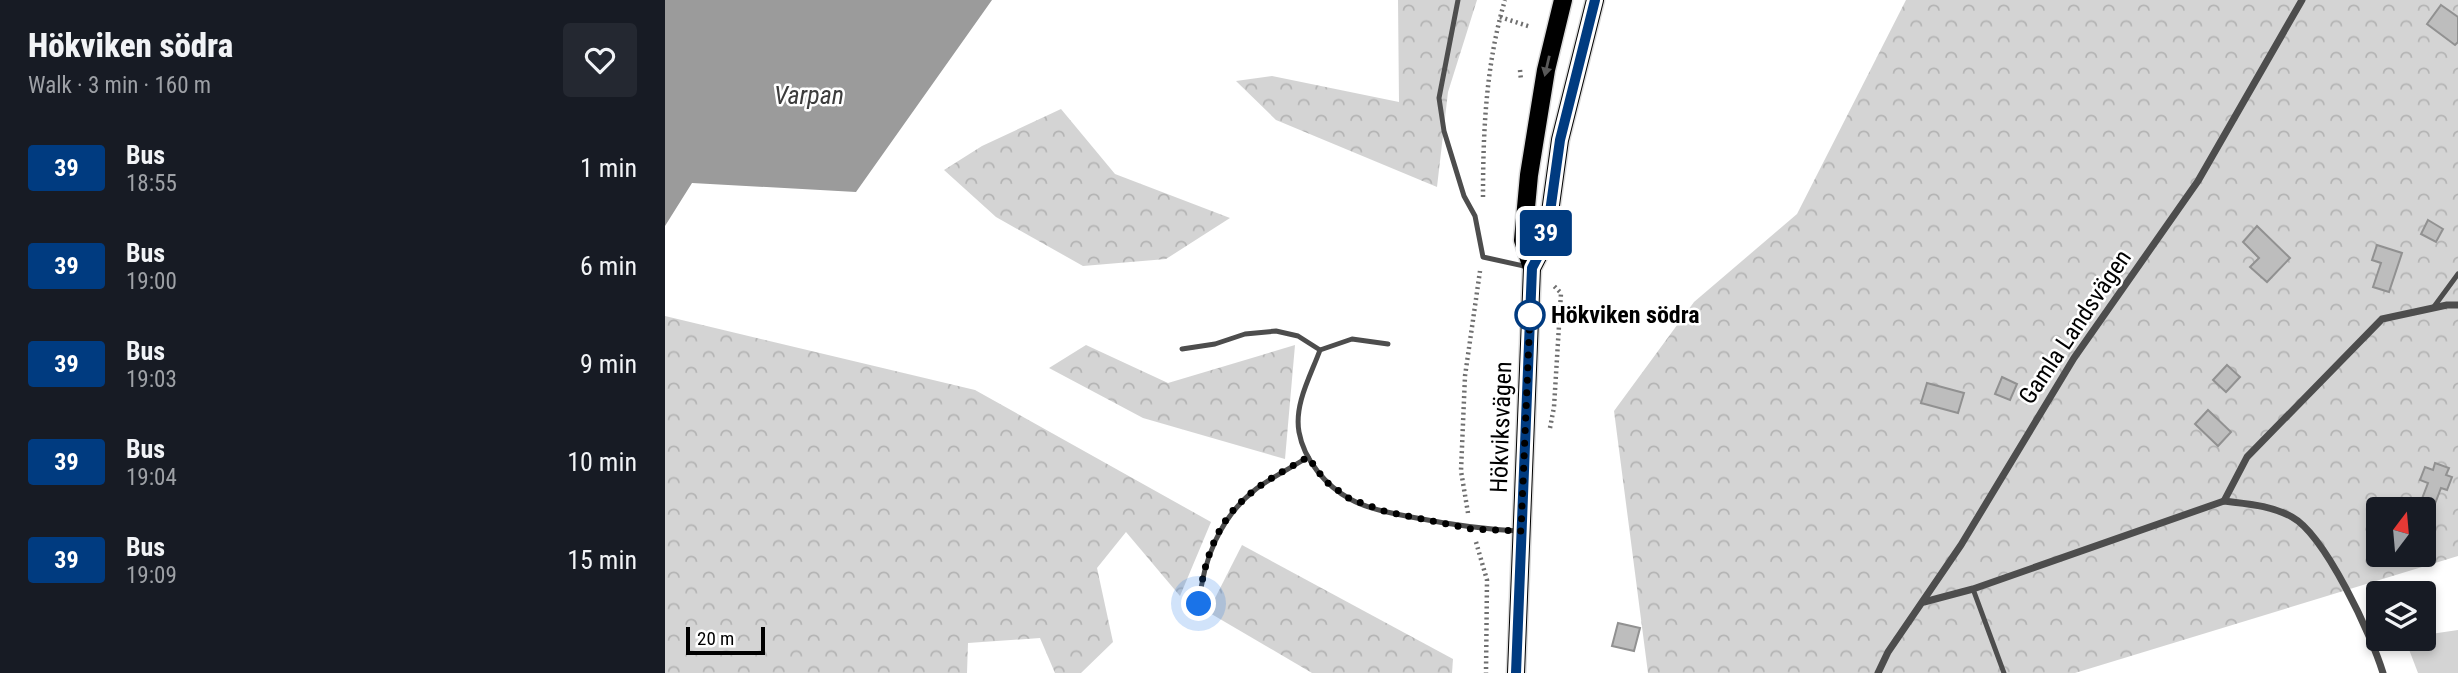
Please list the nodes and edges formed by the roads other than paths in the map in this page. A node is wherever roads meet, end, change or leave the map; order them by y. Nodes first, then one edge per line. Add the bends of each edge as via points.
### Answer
1 (1458, 0) edge
2 (1563, 0) edge
3 (1595, 0) edge
4 (2302, 0) edge
5 (1532, 268) junction
6 (2458, 275) edge
7 (2458, 305) edge
8 (2433, 308) junction
9 (1388, 344) dead end
10 (1182, 349) dead end
11 (1320, 350) junction
12 (1308, 457) junction
13 (2224, 501) junction
14 (1521, 531) junction
15 (1973, 589) junction
16 (1924, 602) junction
17 (1199, 604) dead end
18 (1515, 673) edge
19 (1878, 673) edge
20 (2004, 673) edge
21 (2383, 673) edge

1 - 5 lane via 1439,98 1444,131 1475,216 1483,257
2 -> 5 main road, Hökviksvägen via 1543,81 1528,175 1523,240
3 - 5 main road, Hökviksvägen via 1560,140 1546,241
4 - 16 street, Gamla Landsvägen via 2198,181 2074,358
5 - 14 main road, Hökviksvägen
6 - 8 lane
7 - 8 street
8 - 13 street via 2382,319 2247,457
9 - 11 lane via 1352,339
10 - 11 lane via 1276,331 1298,335
11 - 12 lane via 1299,404 1299,432
12 - 14 lane via 1325,481 1350,499 1387,512 1471,529
12 - 17 lane via 1238,505 1212,546
13 - 15 street
13 - 21 street via 2269,506 2313,534 2355,604
14 - 18 main road, Hökviksvägen
15 - 16 street
15 - 20 lane
16 - 19 street, Gamla Landsvägen

